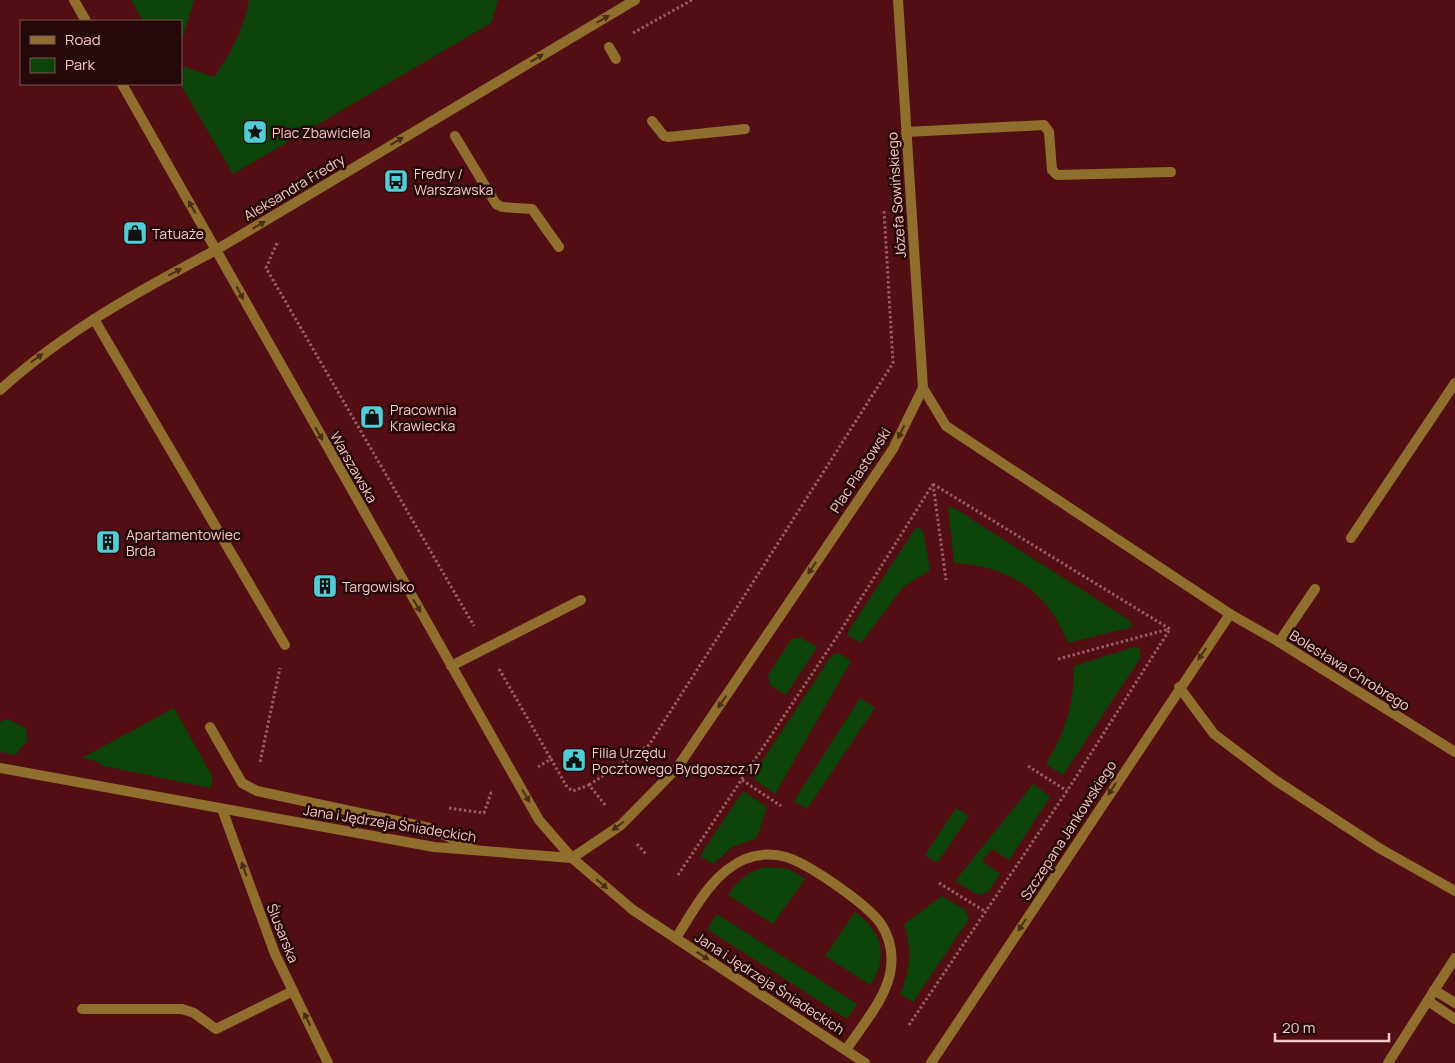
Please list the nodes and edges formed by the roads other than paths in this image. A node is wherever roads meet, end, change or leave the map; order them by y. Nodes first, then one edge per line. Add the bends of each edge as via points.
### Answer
1 (74, 0) edge
2 (635, 0) edge
3 (898, 0) edge
4 (85, 20) edge
5 (610, 47) dead end
6 (616, 59) dead end
7 (123, 85) edge
8 (652, 121) dead end
9 (745, 129) dead end
10 (906, 132) junction
11 (456, 136) dead end
12 (1171, 172) dead end
13 (559, 247) dead end
14 (216, 250) junction
15 (94, 319) junction
16 (1455, 383) edge
17 (923, 388) junction
18 (0, 390) edge
19 (1351, 538) dead end
20 (1315, 589) dead end
21 (581, 600) dead end
22 (1230, 614) junction
23 (1279, 642) junction
24 (285, 645) road end
25 (451, 666) junction
26 (1179, 687) junction
27 (210, 727) dead end
28 (1455, 752) edge
29 (0, 768) edge
30 (222, 809) junction
31 (476, 850) junction
32 (572, 858) junction
33 (1455, 891) edge
34 (676, 938) junction
35 (1455, 958) edge
36 (293, 990) junction
37 (1434, 990) junction
38 (1428, 1001) junction
39 (1455, 1003) edge
40 (82, 1009) dead end
41 (1455, 1019) edge
42 (846, 1050) junction
43 (328, 1063) edge
44 (865, 1063) edge
45 (931, 1063) edge
46 (1388, 1063) edge

1 - 4 street
14 -> 2 street, Aleksandra Fredry
3 - 10 street, Józefa Sowińskiego
5 - 6 street
14 -> 7 street, Warszawska
8 - 9 street via 668,138
10 - 12 street via 1044,125 1049,132 1051,166 1057,175
10 - 17 street, Józefa Sowińskiego
11 - 13 street via 496,204 532,209
15 -> 14 street, Aleksandra Fredry
14 -> 25 street, Warszawska
18 -> 15 street, Aleksandra Fredry via 26,366
15 - 24 street
16 - 19 street
17 - 22 street via 946,426 963,439
17 -> 32 street, Plac Piastowski via 893,448 677,768 620,825
20 - 23 street
21 - 25 street
22 - 23 street, Bolesława Chrobrego
22 -> 26 street, Szczepana Jankowskiego
23 - 28 street, Bolesława Chrobrego
25 -> 32 street, Warszawska via 539,820
26 - 33 street via 1214,734 1268,774 1379,848
26 -> 45 street, Szczepana Jankowskiego
27 - 31 street via 242,783 257,790 430,828
29 - 30 street, Jana i Jędrzeja Śniadeckich
30 - 31 street, Jana i Jędrzeja Śniadeckich via 434,847
36 -> 30 street, Ślusarska via 275,954
31 - 32 street, Jana i Jędrzeja Śniadeckich
32 -> 34 street, Jana i Jędrzeja Śniadeckich via 633,910
34 -> 42 street, Jana i Jędrzeja Śniadeckich
34 - 42 street via 714,881 731,867 759,855 785,857 800,863 872,913 891,944 891,969 884,992
35 - 37 street
36 - 40 street via 216,1029 194,1013 182,1009
43 -> 36 street, Ślusarska
37 - 38 street
37 - 39 street
38 - 41 street
38 - 46 street
42 - 44 street, Jana i Jędrzeja Śniadeckich

